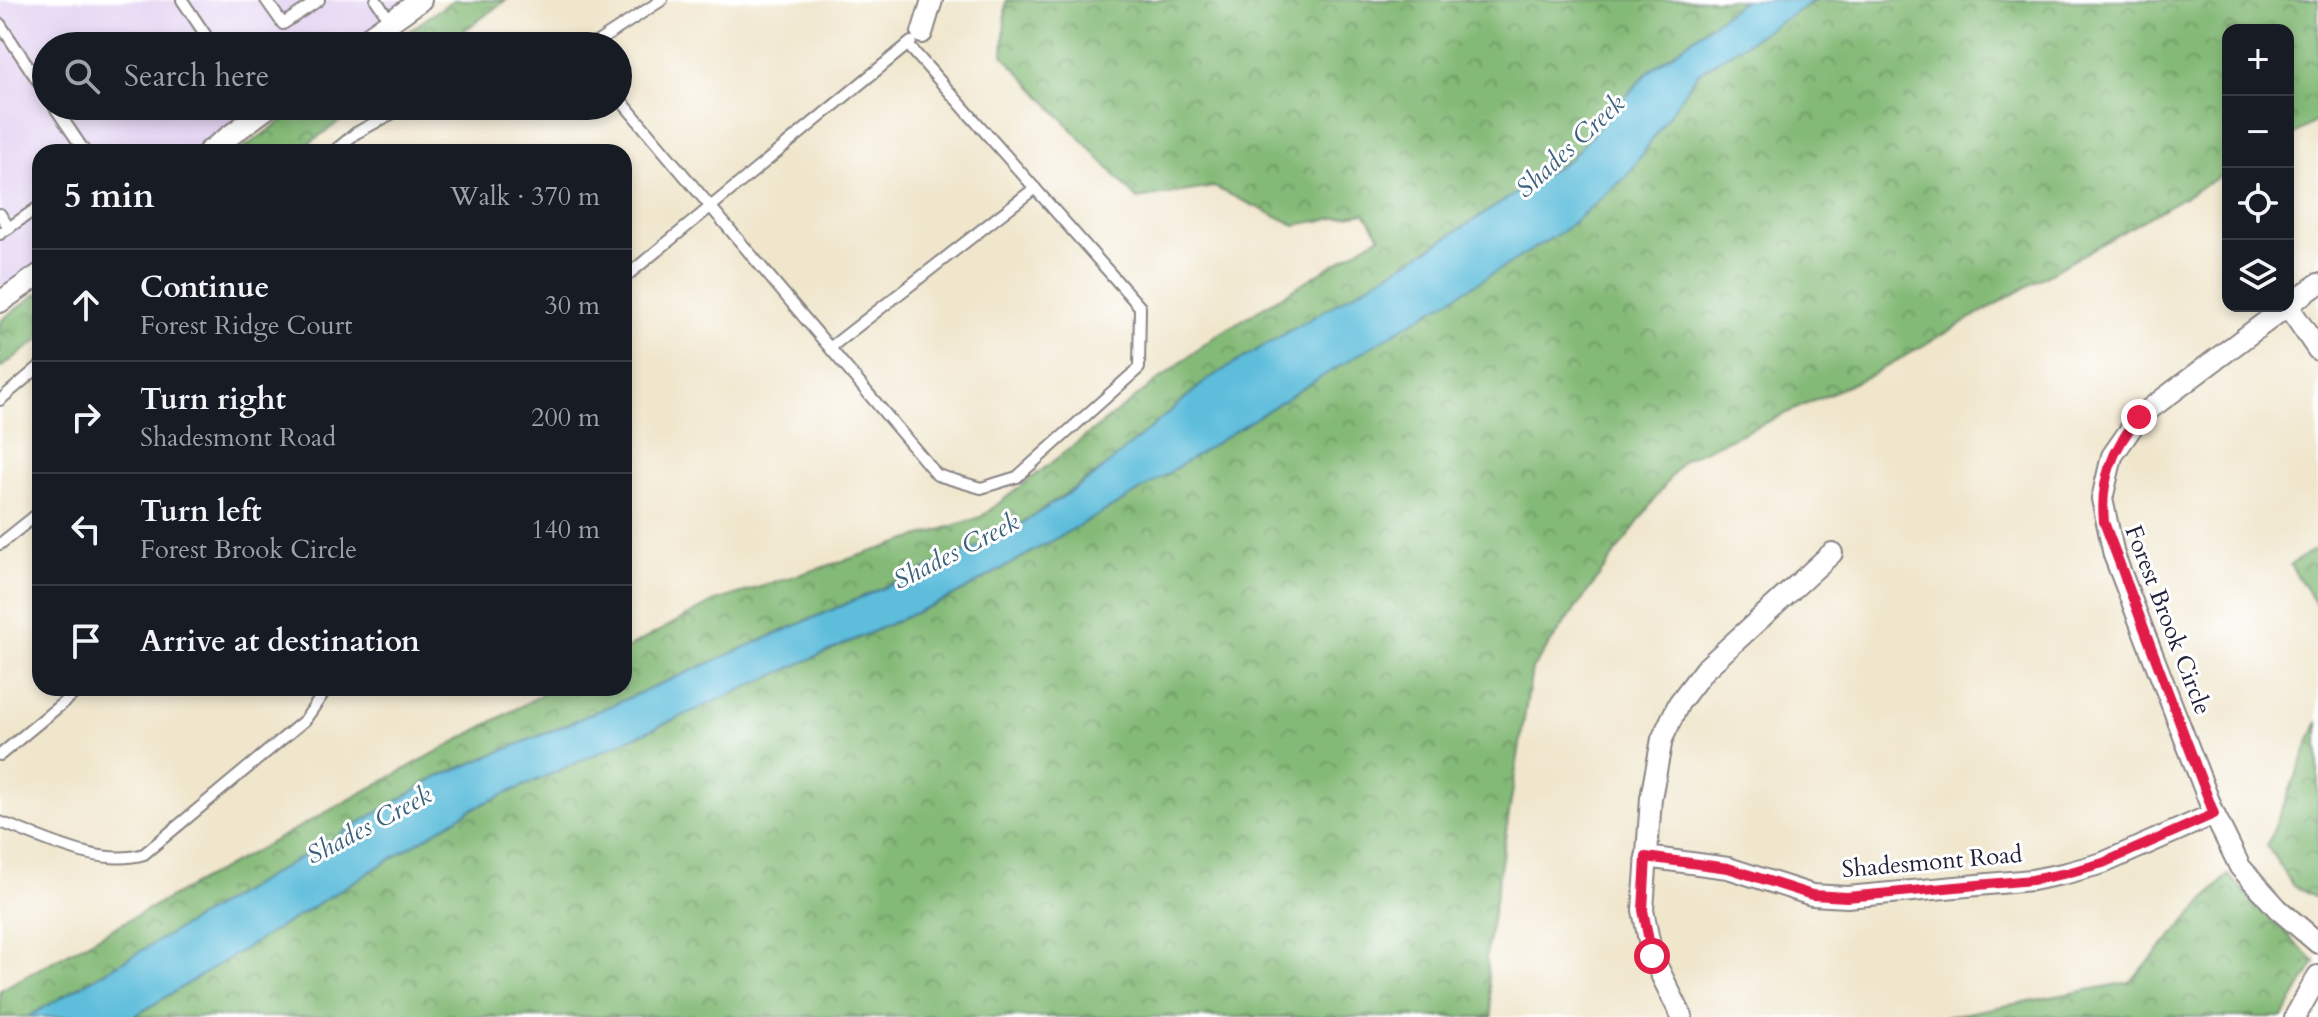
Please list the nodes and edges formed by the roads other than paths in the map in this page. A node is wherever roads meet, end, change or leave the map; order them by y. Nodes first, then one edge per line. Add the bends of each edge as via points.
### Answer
1 (182, 0) edge
2 (266, 0) edge
3 (319, 0) edge
4 (376, 0) edge
5 (421, 0) edge
6 (662, 0) edge
7 (932, 0) edge
8 (391, 22) junction
9 (0, 24) edge
10 (204, 32) edge
11 (376, 32) edge
12 (613, 32) edge
13 (915, 39) junction
14 (32, 72) edge
15 (632, 113) edge
16 (63, 120) edge
17 (247, 120) edge
18 (380, 120) edge
19 (80, 144) edge
20 (218, 144) edge
21 (343, 144) edge
22 (1035, 188) junction
23 (712, 206) junction
24 (32, 212) edge
25 (0, 214) edge
26 (4, 231) edge
27 (632, 271) edge
28 (32, 278) edge
29 (2318, 284) edge
30 (3, 294) edge
31 (2294, 302) edge
32 (2280, 312) edge
33 (2292, 312) edge
34 (831, 347) junction
35 (2318, 350) edge
36 (32, 373) edge
37 (0, 400) edge
38 (32, 518) edge
39 (0, 544) edge
40 (1832, 553) dead end
41 (71, 696) edge
42 (322, 696) edge
43 (0, 755) edge
44 (2214, 814) junction
45 (0, 822) edge
46 (1646, 857) junction
47 (2318, 943) edge
48 (2318, 976) edge
49 (1682, 1017) edge
50 (2295, 1017) edge

1 - 10 lane
2 - 3 lane via 283,24
4 - 8 lane
5 - 8 street
6 - 12 lane
7 - 13 street
8 - 11 street
9 - 14 lane
13 - 22 lane
13 - 23 lane
15 - 23 lane
16 - 19 lane
17 - 20 street
18 - 21 lane
22 - 34 lane
22 - 34 lane via 1140,307 1142,353 1139,368 1017,477 981,488 937,475
23 - 27 lane
23 - 34 lane
24 - 26 lane
25 - 26 lane
28 - 30 street
29 - 31 street, Forest Brook Circle
32 - 44 street, Forest Brook Circle via 2139,417 2123,435 2105,479 2104,522 2114,555
33 - 35 street
36 - 37 lane
38 - 39 lane
40 - 46 street via 1704,670 1679,703 1656,760
41 - 43 lane
42 - 45 lane via 305,720 144,854 96,855
44 - 46 street, Shadesmont Road via 2103,863 2067,873 1847,897 1812,895 1702,863
44 - 47 street, Forest Brook Circle via 2240,867
46 - 49 street via 1646,934
48 - 50 street

